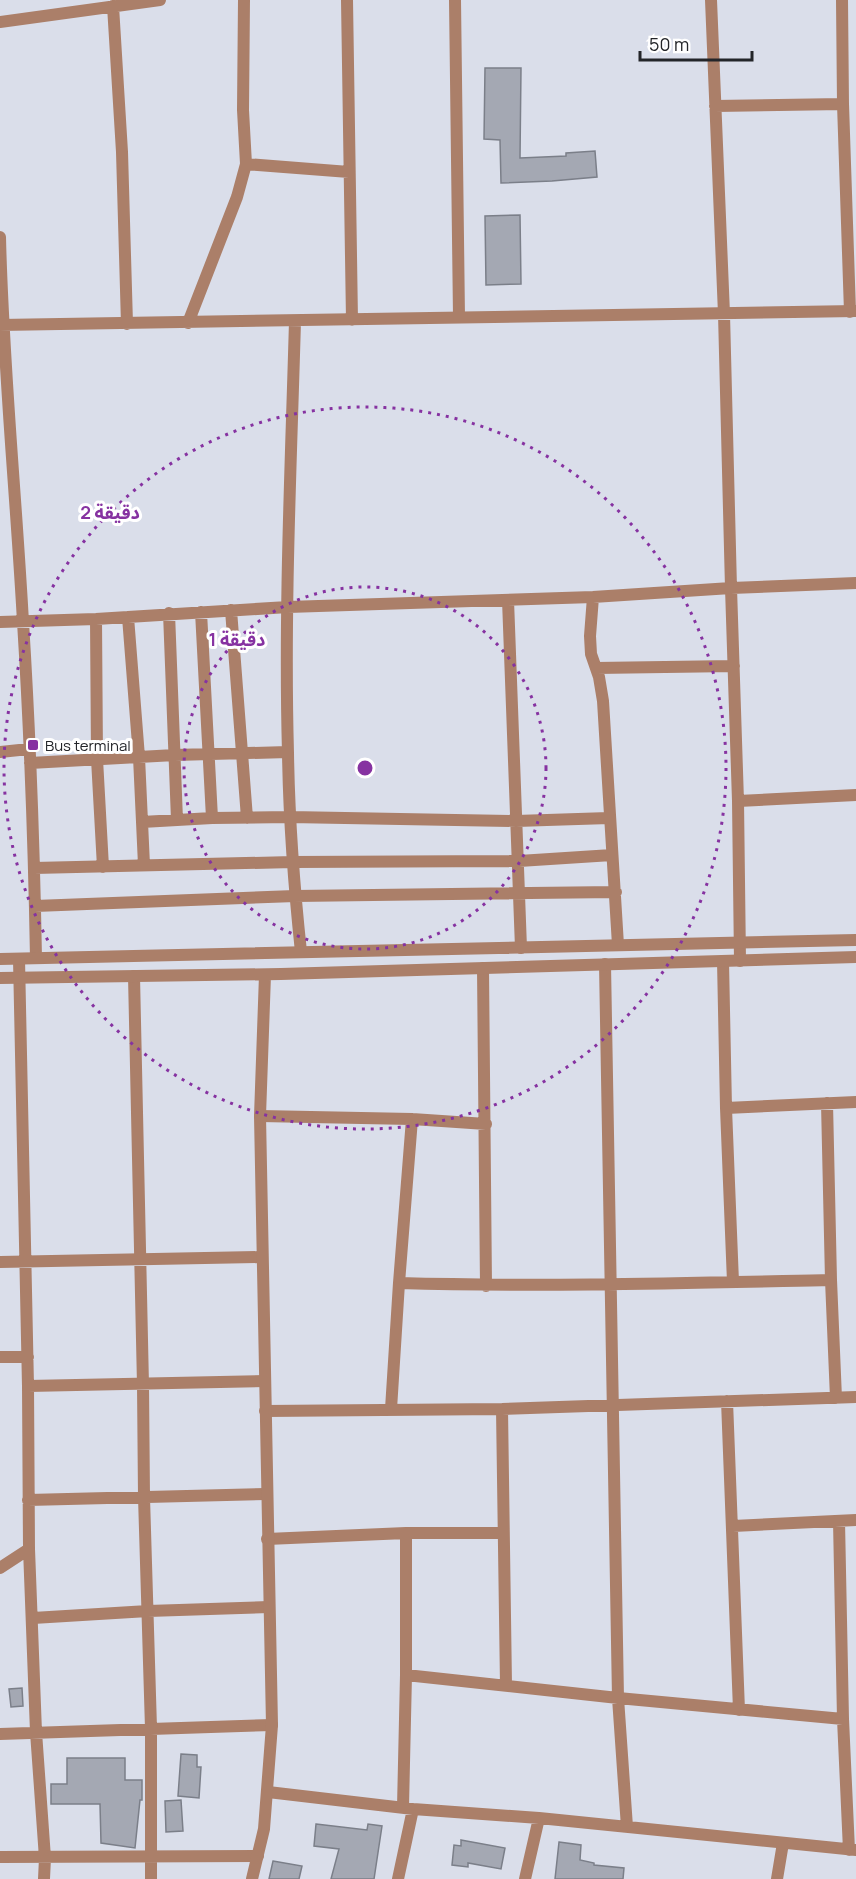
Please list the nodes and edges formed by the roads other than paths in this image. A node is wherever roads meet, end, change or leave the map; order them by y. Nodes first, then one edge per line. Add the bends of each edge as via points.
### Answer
1 (152, 0) edge
2 (160, 0) edge
3 (244, 0) edge
4 (347, 0) edge
5 (455, 0) edge
6 (711, 0) edge
7 (842, 0) edge
8 (61, 6) edge
9 (113, 6) junction
10 (0, 22) edge
11 (843, 104) junction
12 (715, 106) junction
13 (246, 164) junction
14 (349, 172) junction
15 (0, 237) edge
16 (853, 312) edge
17 (724, 314) junction
18 (459, 317) junction
19 (352, 320) junction
20 (295, 321) junction
21 (188, 323) junction
22 (127, 324) junction
23 (1, 325) edge
24 (856, 583) edge
25 (730, 588) junction
26 (593, 597) junction
27 (508, 600) junction
28 (288, 607) junction
29 (231, 610) junction
30 (201, 612) junction
31 (169, 613) junction
32 (128, 617) junction
33 (96, 619) junction
34 (0, 622) edge
35 (23, 622) junction
36 (734, 666) junction
37 (596, 668) junction
38 (29, 749) junction
39 (0, 752) edge
40 (288, 752) junction
41 (241, 754) junction
42 (175, 755) junction
43 (209, 755) junction
44 (139, 757) junction
45 (97, 759) junction
46 (30, 763) junction
47 (856, 795) edge
48 (738, 801) junction
49 (290, 817) junction
50 (212, 818) junction
51 (247, 818) junction
52 (609, 818) junction
53 (177, 820) junction
54 (516, 821) junction
55 (142, 822) junction
56 (612, 855) junction
57 (519, 861) junction
58 (293, 862) junction
59 (144, 865) junction
60 (103, 867) junction
61 (34, 868) junction
62 (616, 892) junction
63 (520, 894) junction
64 (295, 896) junction
65 (35, 906) junction
66 (856, 940) edge
67 (739, 942) junction
68 (618, 945) junction
69 (521, 948) junction
70 (301, 952) junction
71 (281, 953) junction
72 (856, 957) edge
73 (36, 958) junction
74 (0, 959) edge
75 (20, 959) junction
76 (740, 961) junction
77 (723, 962) junction
78 (605, 964) junction
79 (483, 968) junction
80 (281, 974) junction
81 (265, 975) junction
82 (134, 976) junction
83 (21, 977) junction
84 (0, 978) edge
85 (856, 1102) edge
86 (827, 1103) junction
87 (726, 1108) junction
88 (260, 1116) junction
89 (412, 1119) junction
90 (486, 1124) junction
91 (262, 1257) junction
92 (141, 1260) junction
93 (0, 1262) edge
94 (26, 1262) junction
95 (831, 1280) junction
96 (733, 1282) junction
97 (399, 1283) junction
98 (611, 1285) junction
99 (486, 1286) junction
100 (28, 1356) junction
101 (0, 1357) edge
102 (265, 1381) junction
103 (144, 1385) junction
104 (28, 1386) junction
105 (856, 1397) edge
106 (836, 1398) junction
107 (728, 1401) junction
108 (612, 1404) junction
109 (391, 1409) junction
110 (502, 1409) junction
111 (265, 1411) junction
112 (266, 1494) junction
113 (144, 1497) junction
114 (28, 1500) junction
115 (856, 1520) edge
116 (839, 1521) junction
117 (733, 1526) junction
118 (406, 1533) junction
119 (503, 1533) junction
120 (267, 1539) junction
121 (29, 1549) junction
122 (0, 1568) edge
123 (269, 1607) junction
124 (148, 1611) junction
125 (33, 1618) junction
126 (406, 1675) junction
127 (506, 1685) junction
128 (618, 1698) junction
129 (739, 1710) junction
130 (843, 1719) junction
131 (272, 1725) junction
132 (152, 1728) junction
133 (36, 1731) junction
134 (0, 1734) edge
135 (268, 1792) junction
136 (408, 1808) junction
137 (539, 1818) junction
138 (627, 1827) junction
139 (783, 1843) junction
140 (853, 1850) edge
141 (151, 1856) junction
142 (258, 1856) junction
143 (0, 1857) edge
144 (45, 1858) junction
145 (44, 1879) edge
146 (151, 1879) edge
147 (252, 1879) edge
148 (398, 1879) edge
149 (525, 1879) edge
150 (777, 1879) edge

1 - 2 street
1 - 9 street
3 - 13 street
4 - 14 street
5 - 18 street
6 - 12 street
7 - 11 street
8 - 9 street
8 - 10 street
9 - 22 street
11 - 12 street
11 - 16 street
12 - 17 street
13 - 14 street
13 - 21 street
14 - 19 street
15 - 23 street
16 - 17 street
17 - 18 street
17 - 25 street
18 - 19 street
19 - 20 street
20 - 21 street
20 - 28 street
21 - 22 street
22 - 23 street
23 - 35 street
24 - 25 street
25 - 26 street
25 - 36 street
26 - 27 street
26 - 37 street via 590,636
27 - 28 street
27 - 54 street
28 - 29 street
28 - 40 street
29 - 30 street
29 - 41 street
30 - 31 street
30 - 43 street
31 - 32 street
31 - 42 street
32 - 33 street
32 - 44 street
33 - 35 street
33 - 45 street
34 - 35 street
35 - 38 street
36 - 37 street
36 - 48 street
37 - 52 street via 603,701
38 - 39 street
38 - 46 street
40 - 41 street
40 - 49 street
41 - 43 street
41 - 51 street
42 - 43 street
42 - 44 street
42 - 53 street
43 - 50 street
44 - 45 street
44 - 55 street
45 - 46 street
45 - 60 street
46 - 61 street
47 - 48 street
48 - 67 street
49 - 51 street
49 - 54 street
49 - 58 street
50 - 51 street
50 - 53 street
52 - 54 street
52 - 56 street
53 - 55 street
54 - 57 street
55 - 59 street
56 - 57 street
56 - 62 street
57 - 58 street
57 - 63 street
58 - 59 street
58 - 64 street
59 - 60 street
60 - 61 street
61 - 65 street
62 - 63 street
62 - 68 street
63 - 64 street
63 - 69 street
64 - 65 street
64 - 70 street
65 - 73 street
66 - 67 street
67 - 68 street
67 - 76 street
68 - 69 street
69 - 70 street
70 - 71 street
71 - 73 street
71 - 80 street
72 - 76 street
73 - 75 street
74 - 75 street
75 - 83 street
76 - 77 street
77 - 78 street
77 - 87 street
78 - 79 street
78 - 98 street
79 - 80 street
79 - 90 street
80 - 81 street
81 - 82 street
81 - 88 street
82 - 83 street
82 - 92 street
83 - 84 street
83 - 94 street
85 - 86 street
86 - 87 street
86 - 95 street
87 - 96 street
88 - 89 street
88 - 91 street
89 - 90 street
89 - 97 street
90 - 99 street
91 - 92 street
91 - 102 street
92 - 94 street
92 - 103 street
93 - 94 street
94 - 100 street
95 - 96 street
95 - 106 street
96 - 98 street
97 - 99 street
97 - 109 street
98 - 99 street
98 - 108 street
100 - 101 street
100 - 104 street
102 - 103 street
102 - 111 street
103 - 104 street
103 - 113 street
104 - 114 street
105 - 106 street
106 - 107 street
107 - 108 street
107 - 117 street
108 - 110 street
108 - 128 street
109 - 110 street
109 - 111 street
110 - 119 street
111 - 112 street
112 - 113 street
112 - 120 street
113 - 114 street
113 - 124 street
114 - 121 street
115 - 116 street
116 - 117 street
116 - 130 street
117 - 129 street
118 - 119 street
118 - 120 street
118 - 126 street
119 - 127 street
120 - 123 street
121 - 122 street
121 - 125 street
123 - 124 street
123 - 131 street
124 - 125 street
124 - 132 street
125 - 133 street
126 - 127 street
126 - 136 street
127 - 128 street
128 - 129 street
128 - 138 street
129 - 130 street
130 - 140 street
131 - 132 street
131 - 135 street
132 - 133 street
132 - 141 street
133 - 134 street
133 - 144 street
135 - 136 street
135 - 142 street
136 - 137 street
136 - 148 street
137 - 138 street
137 - 149 street
138 - 139 street
139 - 140 street
139 - 150 street
141 - 142 street
141 - 144 street
141 - 146 street
142 - 147 street
143 - 144 street
144 - 145 street

